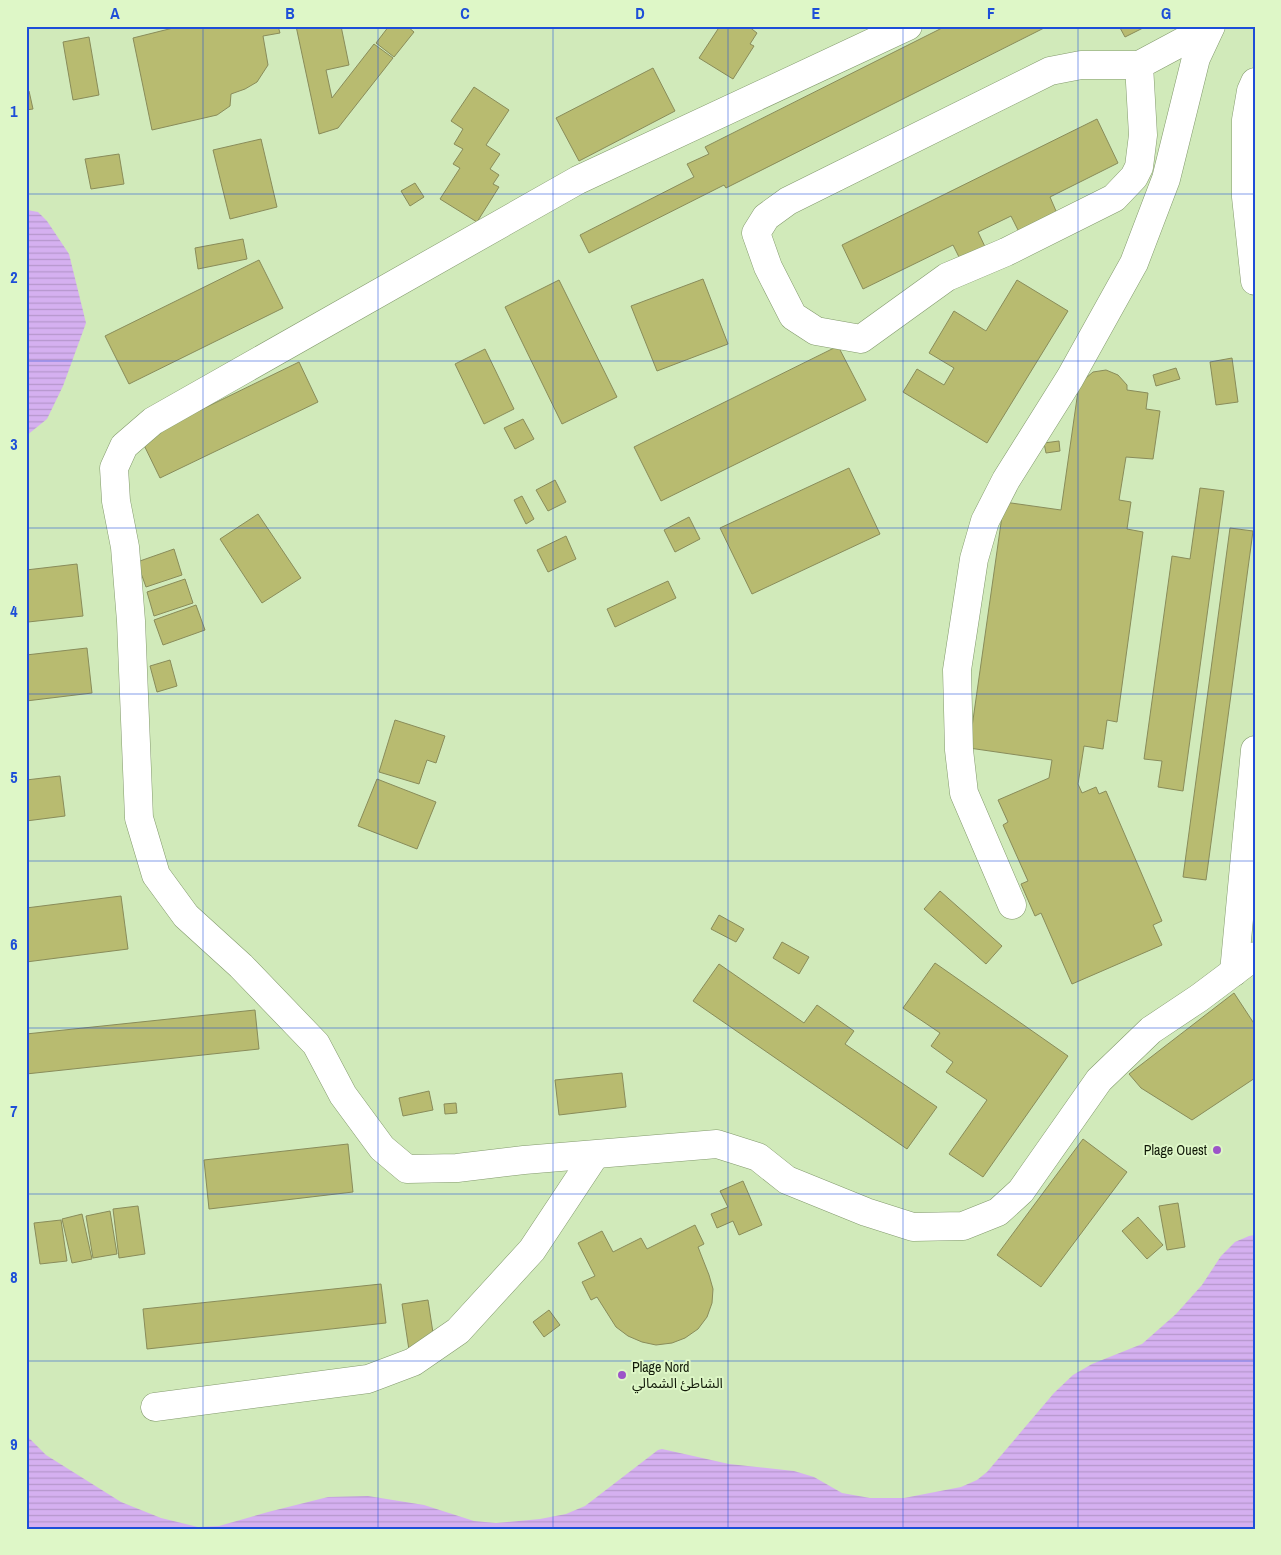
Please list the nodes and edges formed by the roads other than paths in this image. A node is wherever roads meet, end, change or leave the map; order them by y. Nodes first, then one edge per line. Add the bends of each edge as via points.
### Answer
1 (908, 26) edge
2 (1210, 27) edge
3 (1139, 65) junction
4 (1255, 82) edge
5 (1255, 281) edge
6 (1255, 750) edge
7 (1012, 905) dead end
8 (1244, 964) edge
9 (595, 1154) junction
10 (155, 1407) dead end

1 - 9 street via 578,180 153,421 124,446 114,468 131,621 139,818 156,875 186,916 241,966 316,1044 343,1095 382,1148 407,1169 457,1168
2 - 3 street
2 - 7 street via 1196,58 1166,179 1134,263 1070,378 1006,480 985,521 974,559 957,670 959,750 964,793
3 - 3 street via 1143,135 1139,168 1114,198 1006,252 947,277 861,339 816,331 793,316 768,267 756,233 766,217 788,200 1050,70 1081,65
4 - 5 street via 1246,120 1246,197
6 - 8 street
8 - 9 street via 1151,1030 1099,1080 1021,1191 998,1212 963,1226 913,1227 866,1212 787,1180 758,1157 717,1144
9 - 10 street via 532,1250 458,1331 413,1362 368,1379

